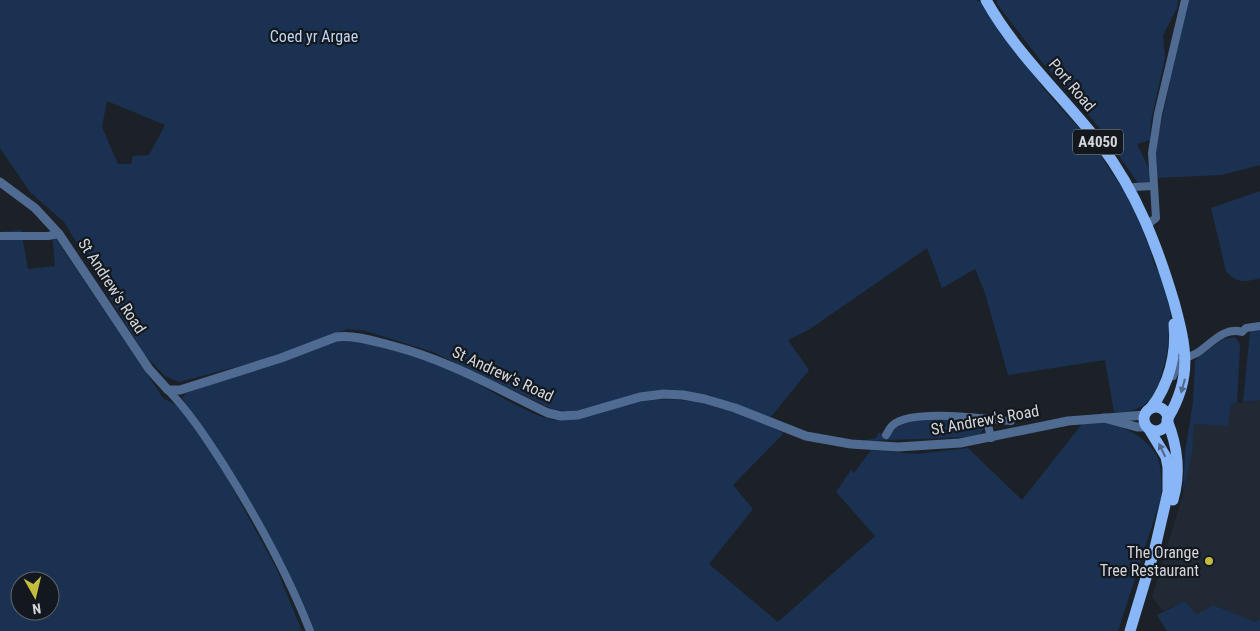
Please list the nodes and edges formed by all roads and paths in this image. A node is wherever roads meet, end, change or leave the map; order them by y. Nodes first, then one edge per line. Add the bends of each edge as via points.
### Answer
1 (986, 0) edge
2 (1185, 0) edge
3 (0, 182) edge
4 (1152, 186) junction
5 (1130, 189) junction
6 (1147, 225) junction
7 (60, 234) junction
8 (0, 236) edge
9 (1174, 304) junction
10 (1260, 326) edge
11 (1186, 358) junction
12 (1166, 380) junction
13 (168, 390) junction
14 (1148, 411) junction
15 (1104, 418) junction
16 (1168, 419) junction
17 (986, 420) junction
18 (1011, 421) dead end
19 (1148, 428) junction
20 (886, 434) dead end
21 (990, 438) junction
22 (1155, 548) junction
23 (310, 631) edge
24 (1130, 631) edge

1 - 5 main road, Port Road / A4050 via 1017,47 1101,146
2 - 4 street via 1158,114 1152,153
3 - 7 street, St Andrew's Road via 35,208
4 - 5 street
4 - 6 street via 1156,218
5 - 6 main road, Port Road / A4050
6 - 9 main road, Port Road / A4050 via 1162,261
7 - 8 street, St Andrew's Road
7 - 13 street, St Andrew's Road via 149,369
9 - 11 main road, Port Road / A4050
9 - 12 main road, Port Road / A4050 via 1174,352
10 - 11 street via 1225,333
11 - 12 street via 1179,361 1173,376
11 -> 16 main road, Port Road / A4050 via 1183,385
12 - 14 main road, Port Road / A4050
13 - 21 street, St Andrew's Road via 180,390 336,337 351,336 448,363 548,413 561,416 578,415 640,398 684,395 735,408 806,436 851,444 912,447
13 - 23 street via 188,410 254,514 284,568
14 - 15 street, St Andrew's Road
14 - 16 main road via 1161,408
14 - 19 main road via 1144,422
15 - 19 street, St Andrew's Road
15 - 21 street, St Andrew's Road via 1054,423
16 - 19 main road via 1162,430
16 - 22 main road via 1176,447 1178,476 1163,535
17 - 18 street
17 - 20 street via 923,416 904,419
17 - 21 street
22 -> 19 main road via 1169,477 1166,457
22 - 24 main road

